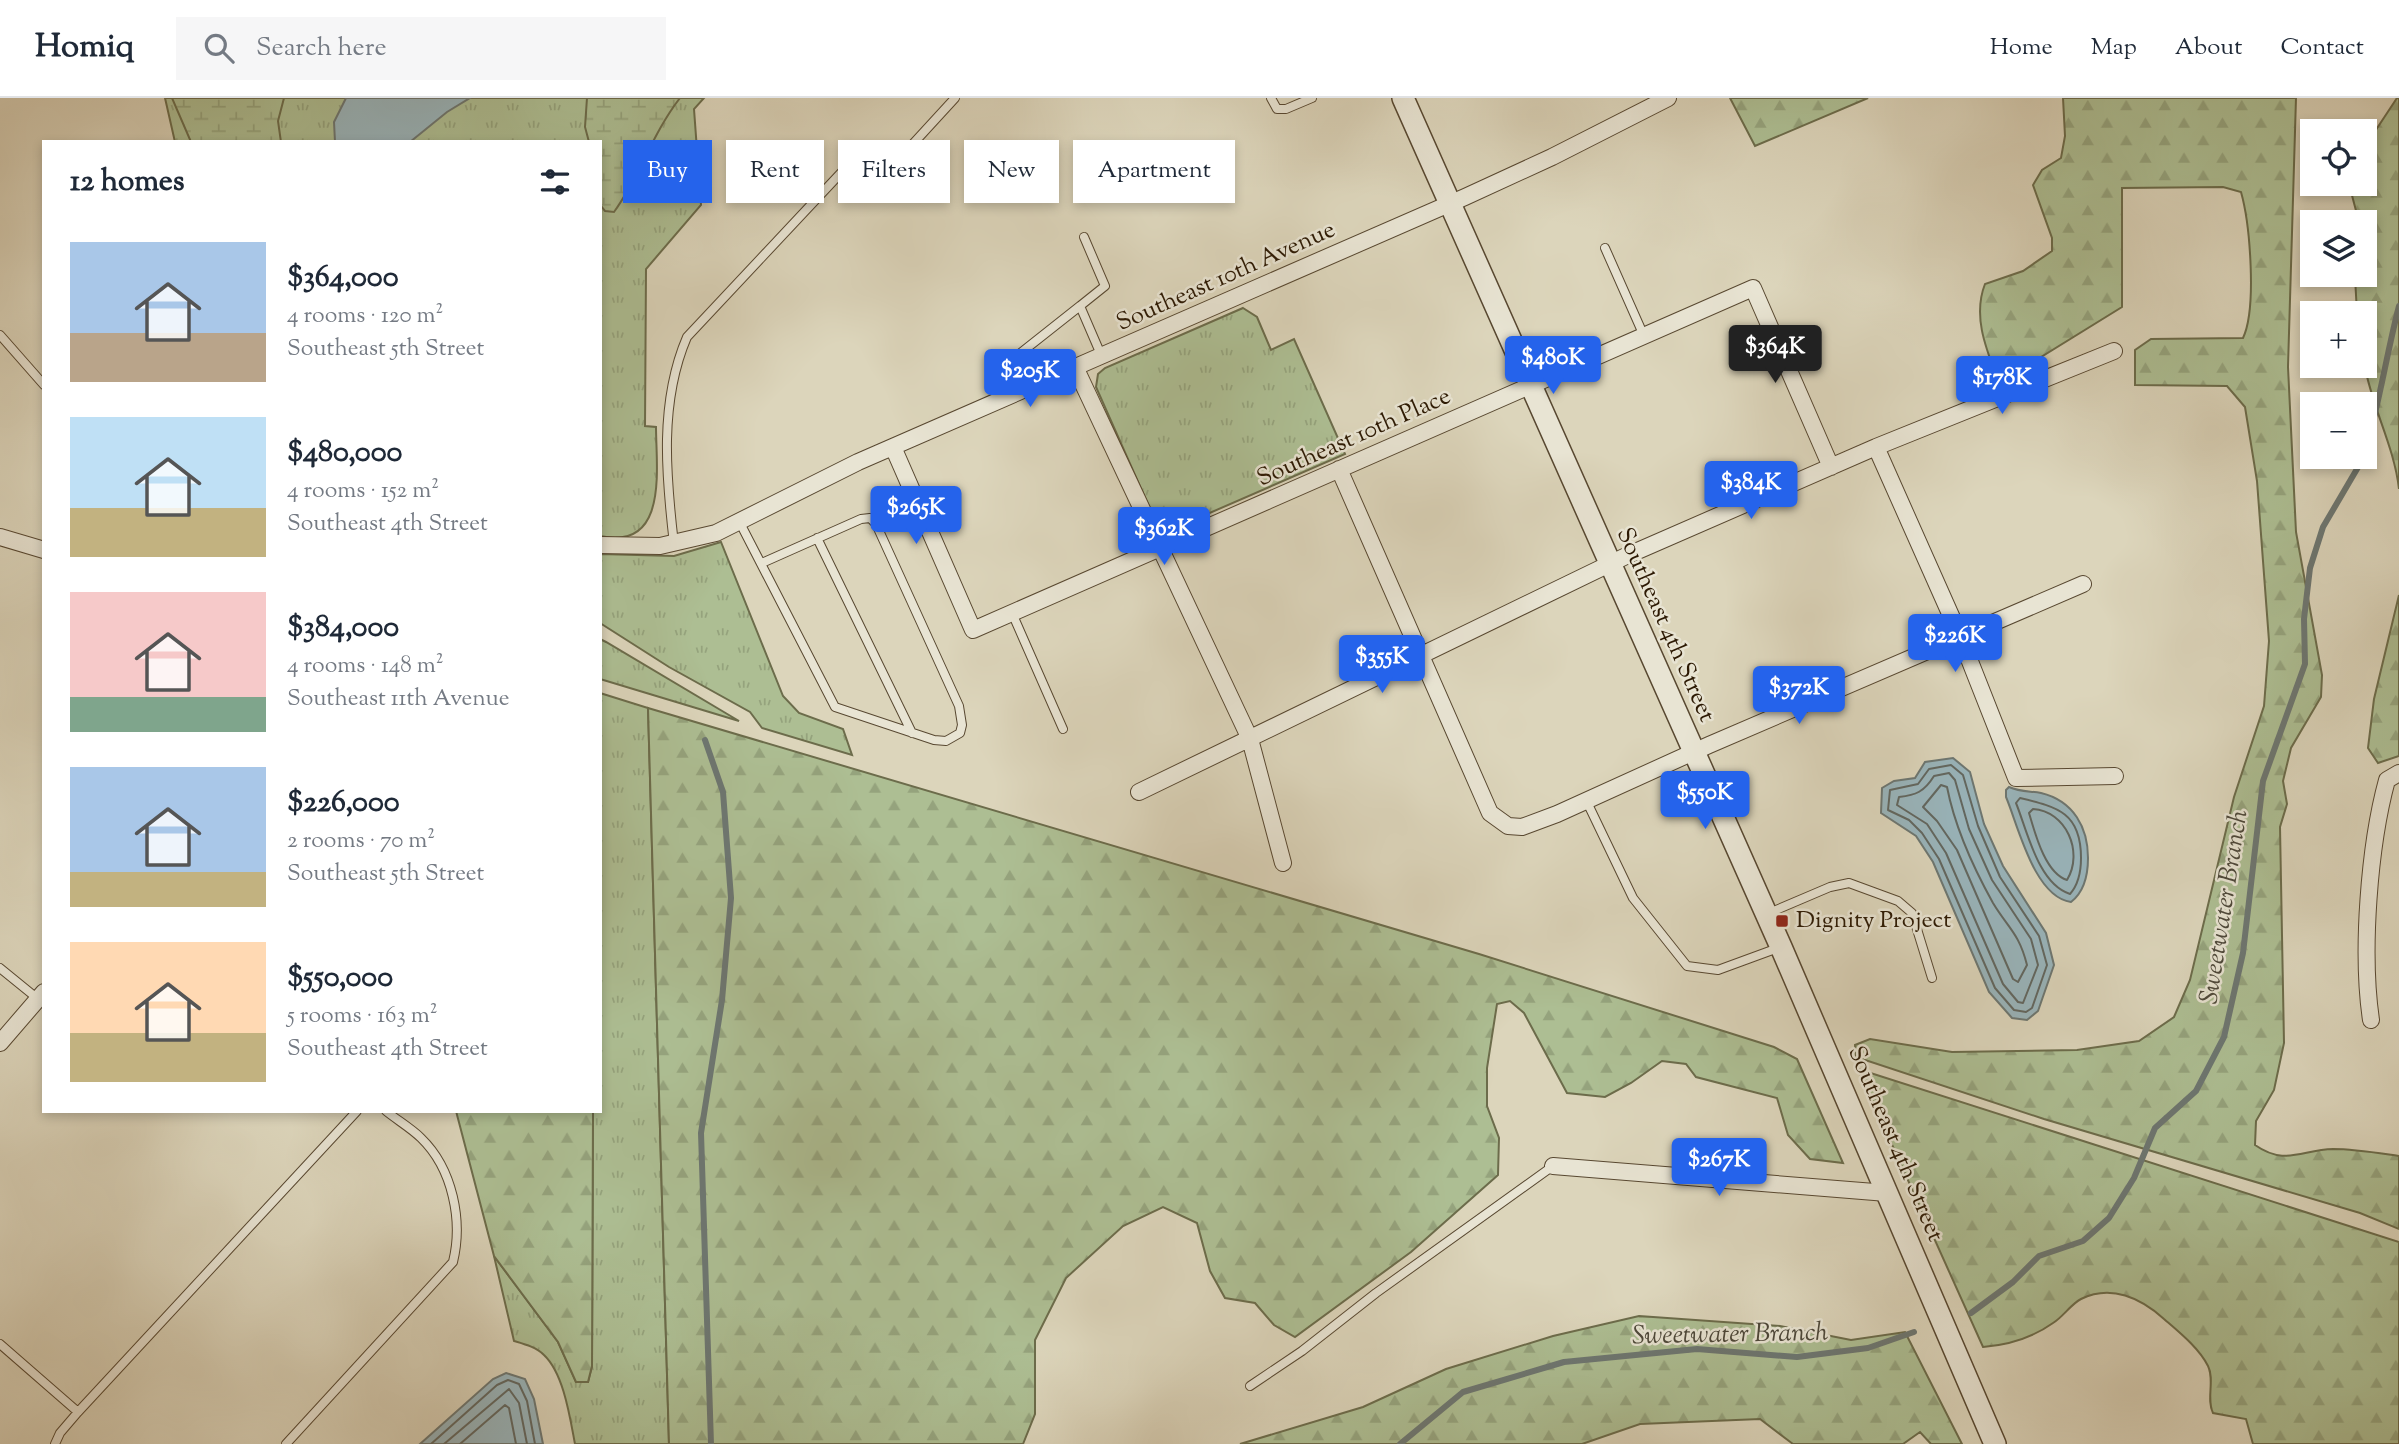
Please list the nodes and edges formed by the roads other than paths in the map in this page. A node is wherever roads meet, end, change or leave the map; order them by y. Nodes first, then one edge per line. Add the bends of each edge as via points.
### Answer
1 (956, 98) edge
2 (1270, 98) edge
3 (1312, 98) edge
4 (1403, 98) edge
5 (1668, 98) edge
6 (1449, 203) junction
7 (1084, 237) dead end
8 (1605, 248) dead end
9 (1080, 306) junction
10 (0, 335) edge
11 (1644, 336) junction
12 (2114, 351) dead end
13 (1102, 357) junction
14 (1076, 369) junction
15 (42, 383) edge
16 (1530, 386) junction
17 (1008, 398) junction
18 (893, 447) junction
19 (1876, 447) junction
20 (1831, 467) junction
21 (1339, 468) junction
22 (740, 523) junction
23 (0, 537) edge
24 (817, 538) junction
25 (674, 544) junction
26 (602, 545) edge
27 (42, 549) edge
28 (1159, 549) junction
29 (762, 563) junction
30 (1610, 566) junction
31 (2083, 584) dead end
32 (1012, 613) junction
33 (1960, 636) junction
34 (1422, 655) junction
35 (1063, 729) dead end
36 (912, 733) junction
37 (1250, 738) junction
38 (1693, 752) junction
39 (2115, 776) dead end
40 (2393, 777) edge
41 (1139, 792) dead end
42 (1586, 800) junction
43 (1283, 863) dead end
44 (1766, 914) junction
45 (1781, 947) junction
46 (0, 968) edge
47 (1933, 978) dead end
48 (41, 996) edge
49 (2371, 1020) dead end
50 (0, 1043) edge
51 (354, 1113) edge
52 (389, 1113) edge
53 (1553, 1166) joint
54 (1887, 1193) junction
55 (0, 1344) edge
56 (1250, 1385) dead end
57 (78, 1412) junction
58 (55, 1444) edge
59 (286, 1444) edge
60 (1995, 1444) edge

1 - 25 lane via 877,183 853,160 687,337 676,362 668,420 667,484
2 - 3 lane via 1277,110 1286,110
4 - 6 street, Southeast 4th Street
5 - 6 street, Southeast 10th Avenue
6 - 13 street, Southeast 10th Avenue
6 - 16 street, Southeast 4th Street
7 - 9 lane via 1105,286
8 - 11 lane
9 - 13 lane
9 - 17 lane via 999,370
10 - 15 lane
11 - 16 street, Southeast 10th Place
11 - 20 street, Southeast 10th Place via 1753,288
12 - 19 street
13 - 14 street, Southeast 10th Avenue
14 - 17 street, Southeast 10th Avenue
14 - 28 street
16 - 21 street, Southeast 10th Place
16 - 30 street, Southeast 4th Street
17 - 18 street, Southeast 10th Avenue
18 - 22 street, Southeast 10th Avenue
18 - 32 street, Southeast 10th Place via 973,630
19 - 20 street
19 - 33 street
20 - 30 street
21 - 28 street, Southeast 10th Place
21 - 34 street
22 - 25 street, Southeast 10th Avenue
22 - 29 lane
23 - 27 street
24 - 29 lane
24 - 36 lane
24 - 36 lane via 862,519 870,518 876,524 962,716 960,733 946,741
25 - 26 street, Southeast 10th Avenue
28 - 32 street, Southeast 10th Place
28 - 37 street
29 - 36 lane via 830,701 843,712
30 - 34 street
30 - 38 street, Southeast 4th Street
31 - 33 street
32 - 35 lane
33 - 38 street
33 - 39 street via 2016,778
34 - 37 street
34 - 42 street via 1490,813 1508,826 1522,827
37 - 41 street
37 - 43 street
38 - 42 street
38 - 44 street, Southeast 4th Street
40 - 49 street via 2378,814 2371,872
42 - 45 lane via 1633,898 1687,966 1718,970
44 - 45 street, Southeast 4th Street
44 - 47 lane via 1849,883 1877,892 1912,913
45 - 54 street, Southeast 4th Street
46 - 48 lane
48 - 50 street
51 - 57 lane
52 - 59 lane via 422,1139 442,1166 459,1237 453,1262
53 - 54 street
53 - 56 lane
54 - 60 street, Southeast 4th Street
55 - 57 lane
57 - 58 lane

